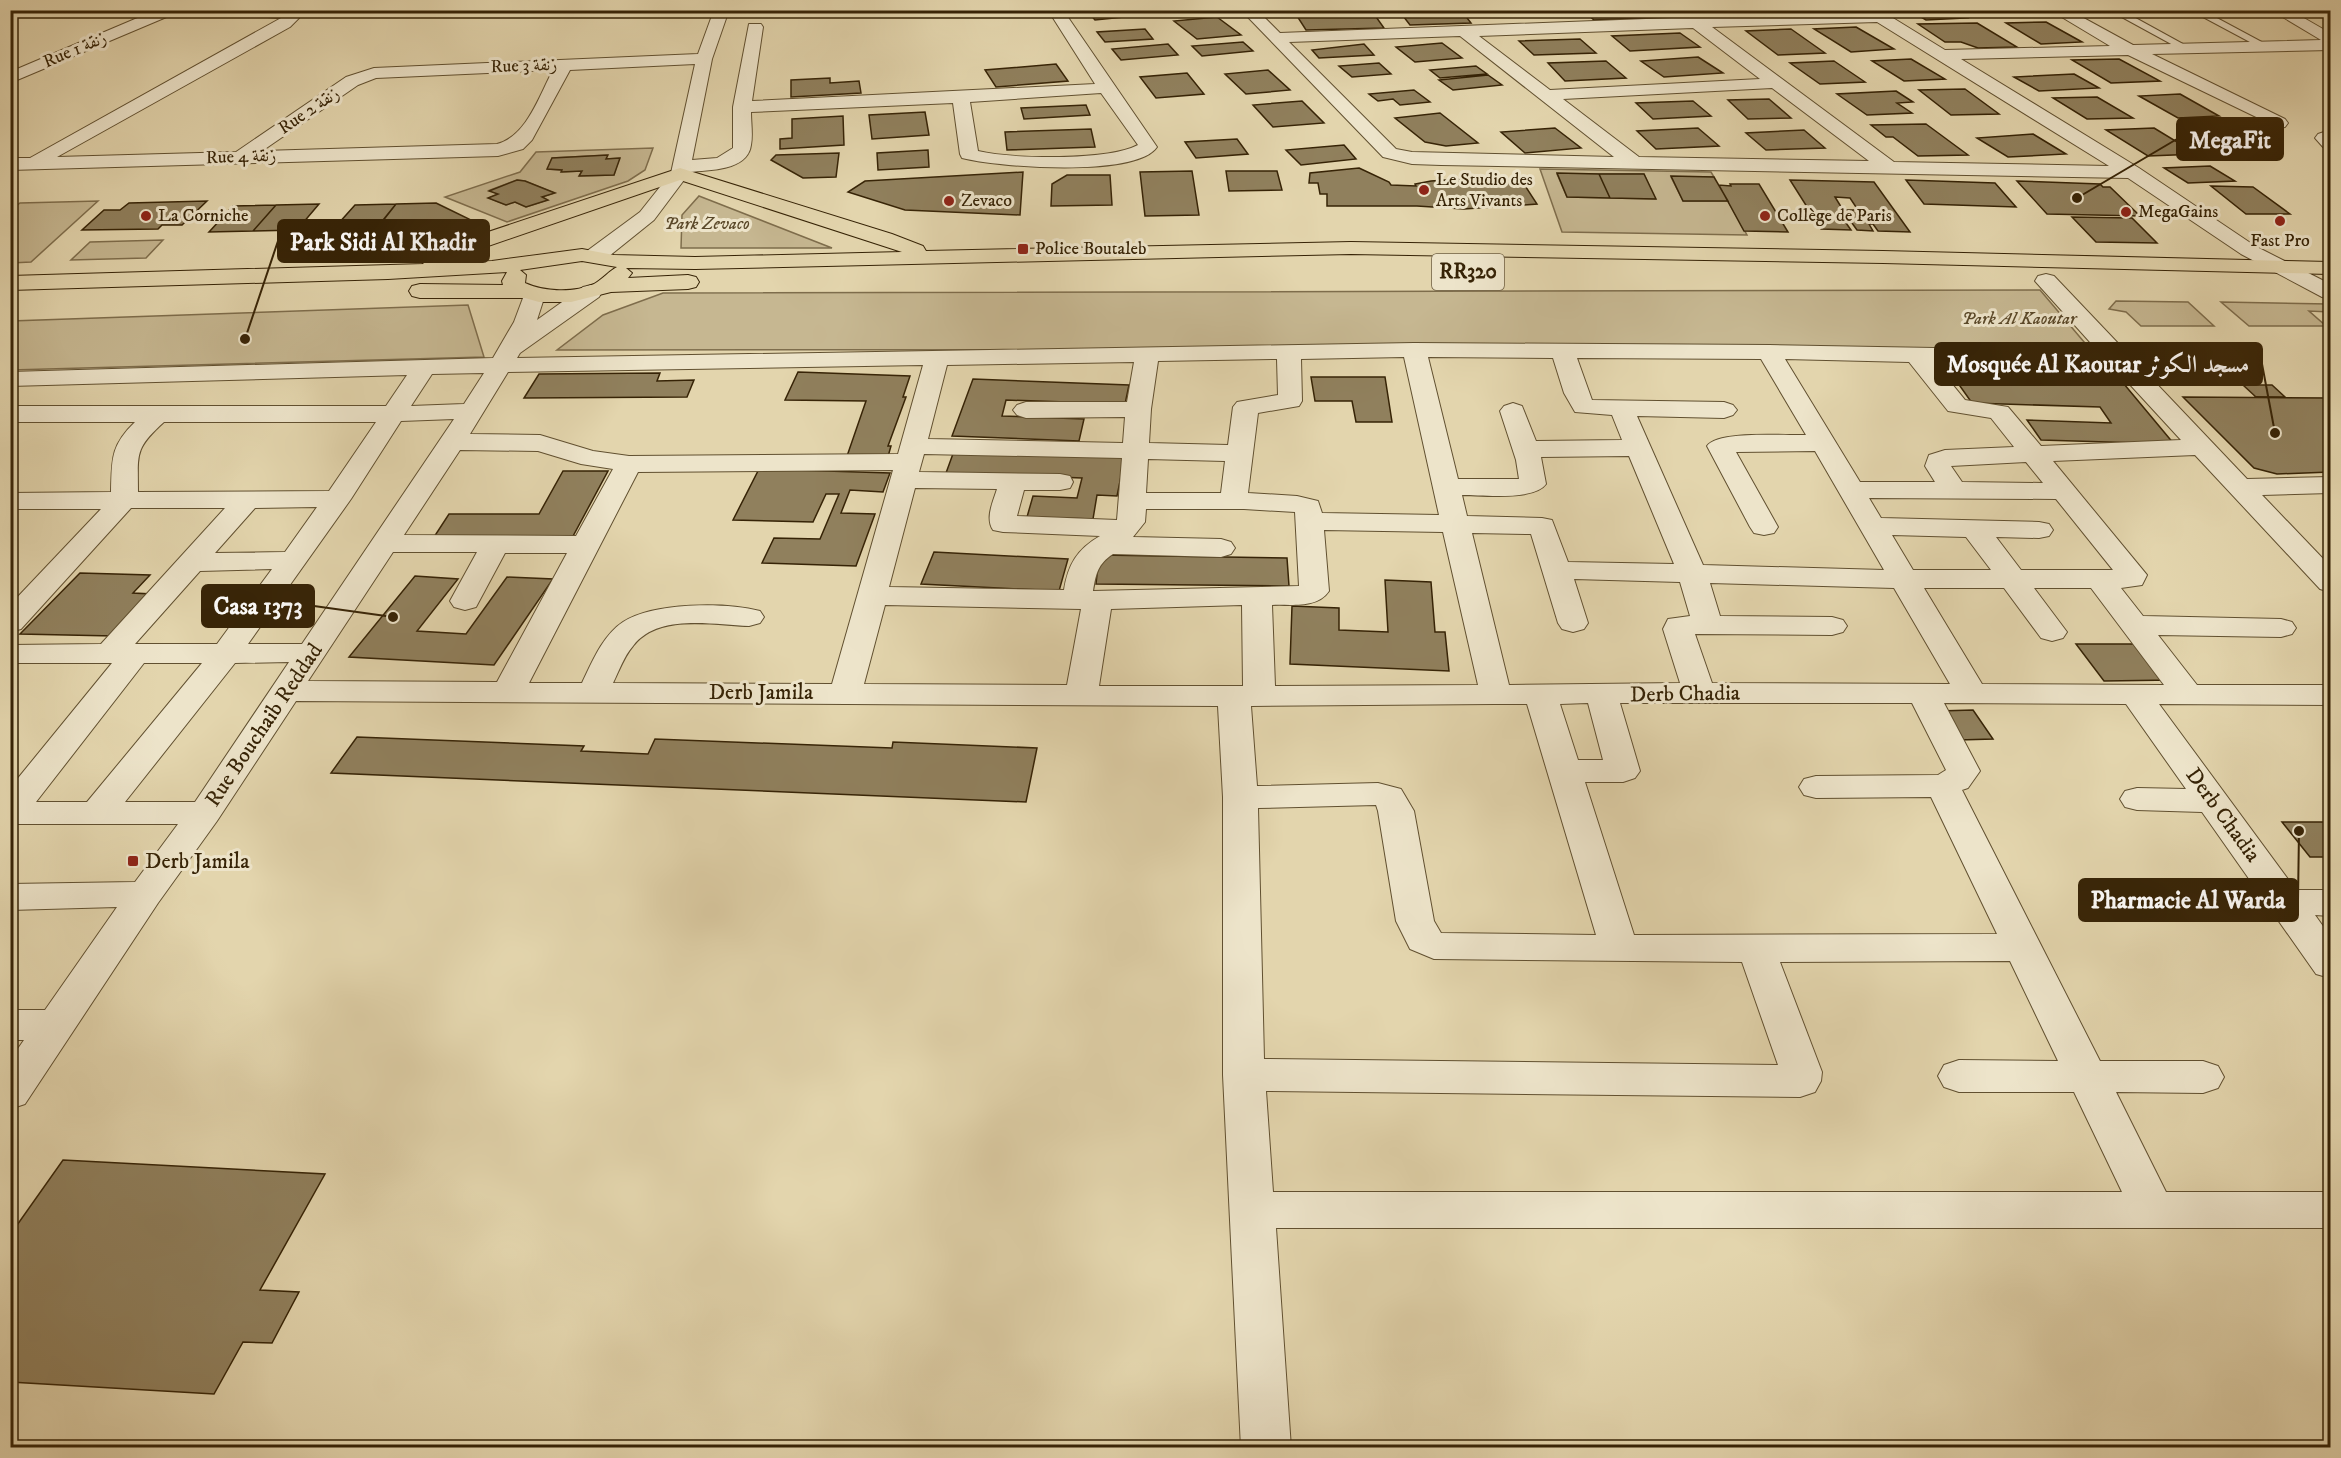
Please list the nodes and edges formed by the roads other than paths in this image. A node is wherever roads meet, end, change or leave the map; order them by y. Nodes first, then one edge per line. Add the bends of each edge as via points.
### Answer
1 (176, 10) edge
2 (242, 10) edge
3 (722, 10) edge
4 (1055, 10) edge
5 (1248, 10) edge
6 (2057, 10) edge
7 (2113, 10) edge
8 (2194, 10) edge
9 (2278, 10) edge
10 (1874, 14) edge
11 (1696, 23) junction
12 (755, 27) dead end
13 (1463, 32) junction
14 (1274, 38) junction
15 (2328, 38) edge
16 (2266, 47) junction
17 (2187, 49) junction
18 (2130, 50) junction
19 (1942, 55) junction
20 (704, 59) junction
21 (565, 64) junction
22 (10, 78) edge
23 (1774, 82) junction
24 (346, 85) joint
25 (1106, 88) junction
26 (1548, 95) junction
27 (961, 98) junction
28 (742, 107) junction
29 (2279, 123) dead end
30 (241, 157) junction
31 (1632, 161) junction
32 (34, 163) junction
33 (10, 164) edge
34 (1890, 168) junction
35 (681, 170) junction
36 (2132, 172) junction
37 (933, 256) junction
38 (604, 258) junction
39 (538, 262) junction
40 (2279, 267) junction
41 (1290, 270) dead end
42 (388, 272) junction
43 (1941, 279) dead end
44 (2046, 281) junction
45 (10, 283) edge
46 (2328, 283) edge
47 (598, 289) junction
48 (529, 294) junction
49 (10, 298) edge
50 (1414, 350) junction
51 (1563, 351) junction
52 (1289, 352) junction
53 (1769, 352) junction
54 (1147, 355) junction
55 (1916, 355) junction
56 (937, 358) junction
57 (2119, 358) junction
58 (505, 359) junction
59 (424, 368) junction
60 (10, 379) edge
61 (1138, 409) junction
62 (1622, 409) junction
63 (1026, 410) dead end
64 (1724, 410) dead end
65 (472, 411) junction
66 (1513, 411) dead end
67 (10, 414) edge
68 (158, 414) junction
69 (394, 414) junction
70 (452, 442) junction
71 (1823, 443) junction
72 (2202, 447) junction
73 (1640, 448) junction
74 (1136, 449) junction
75 (1526, 449) junction
76 (1241, 453) junction
77 (2032, 453) junction
78 (909, 462) junction
79 (629, 464) junction
80 (1013, 482) junction
81 (1060, 482) dead end
82 (2331, 485) edge
83 (1447, 487) junction
84 (2240, 487) junction
85 (1850, 490) junction
86 (1954, 490) junction
87 (2062, 491) junction
88 (337, 499) junction
89 (124, 500) junction
90 (247, 500) junction
91 (10, 501) edge
92 (1133, 501) junction
93 (1233, 501) junction
94 (1310, 521) junction
95 (1456, 524) junction
96 (1872, 526) junction
97 (1764, 527) dead end
98 (1975, 529) junction
99 (2039, 530) dead end
100 (1115, 537) junction
101 (386, 543) junction
102 (495, 545) junction
103 (588, 545) junction
104 (1221, 548) dead end
105 (294, 560) junction
106 (192, 562) junction
107 (1556, 570) junction
108 (1692, 573) junction
109 (2013, 578) junction
110 (1905, 579) junction
111 (2099, 579) junction
112 (2331, 583) edge
113 (871, 596) junction
114 (1257, 597) junction
115 (1088, 600) junction
116 (465, 601) dead end
117 (749, 617) dead end
118 (10, 623) edge
119 (1573, 623) dead end
120 (1708, 624) junction
121 (2134, 625) junction
122 (1832, 626) dead end
123 (2281, 628) dead end
124 (2052, 632) dead end
125 (123, 653) junction
126 (226, 653) junction
127 (313, 653) junction
128 (10, 654) edge
129 (288, 691) junction
130 (508, 692) junction
131 (593, 692) junction
132 (846, 692) junction
133 (1699, 693) junction
134 (1923, 694) junction
135 (1972, 694) junction
136 (1496, 695) junction
137 (1541, 695) junction
138 (1602, 695) junction
139 (2136, 695) junction
140 (2188, 695) junction
141 (2331, 695) edge
142 (1082, 696) junction
143 (1246, 696) junction
144 (1563, 771) junction
145 (1816, 786) dead end
146 (1944, 786) junction
147 (1240, 797) junction
148 (2138, 799) dead end
149 (2213, 801) junction
150 (10, 813) edge
151 (97, 813) junction
152 (205, 813) junction
153 (145, 894) junction
154 (10, 897) edge
155 (2286, 902) junction
156 (2331, 903) edge
157 (2023, 947) junction
158 (1756, 948) junction
159 (1619, 949) junction
160 (2331, 964) edge
161 (10, 1025) edge
162 (58, 1025) junction
163 (1244, 1075) junction
164 (2087, 1075) junction
165 (1959, 1076) dead end
166 (2203, 1077) dead end
167 (10, 1093) edge
168 (2152, 1208) junction
169 (1252, 1210) junction
170 (2331, 1210) edge
171 (1266, 1448) edge

1 - 22 street, Rue 1 زنقة
2 - 32 street via 291,18
3 - 20 street
4 - 25 street
5 - 14 street
6 - 18 street
7 - 17 lane
8 - 16 lane
9 - 15 street
10 - 11 street
10 - 19 street
11 - 13 street
11 - 23 street
12 - 28 street
13 - 14 street
13 - 26 street
14 - 31 street via 1390,153 1441,159
15 - 16 street
16 - 17 street
17 - 18 street
18 - 19 street
18 - 29 street
19 - 36 street
20 - 21 street, Rue 3 زنقة
20 - 35 street
21 - 24 street, Rue 3 زنقة via 386,71
21 - 30 street, Rue 4 زنقة via 521,141 498,150
23 - 26 street
23 - 34 street
24 - 30 street, Rue 2 زنقة
25 - 27 street
25 - 27 street via 1144,139 1148,147 1141,153 1121,158 1015,162 979,158 969,154
26 - 31 street
27 - 28 street
28 - 35 street via 742,148 738,154 713,166
30 - 32 street, Rue 4 زنقة
31 - 34 street
32 - 33 street, Rue 4 زنقة
34 - 36 street
35 - 37 main road
35 - 38 street via 647,216
35 - 42 main road
36 - 40 street
37 - 38 main road, RR320 via 696,263
37 - 40 main road, RR320 via 1351,248
38 - 39 main road, RR320 via 567,256
38 - 47 main road via 621,267 621,275
39 - 42 main road, RR320
39 - 48 main road, RR320 via 516,274 513,281 515,287
40 - 46 street
41 - 47 main road via 693,282
42 - 45 main road, RR320
43 - 44 main road
44 - 46 main road
44 - 57 street
47 - 48 main road via 562,297
47 - 58 street, Rue Bouchaib Reddad
48 - 49 main road via 419,291
48 - 58 street, Rue Bouchaib Reddad via 525,322
50 - 51 street
50 - 52 street
50 - 83 street
51 - 53 street
51 - 62 street via 1582,406
52 - 54 street
52 - 76 street via 1290,401 1246,407
53 - 55 street
53 - 71 street
54 - 56 street
54 - 61 street
55 - 57 street
55 - 77 street via 1958,406 1997,410
56 - 58 street
56 - 78 street
57 - 72 street
58 - 59 street
58 - 65 street, Rue Bouchaib Reddad
59 - 60 street
59 - 69 street
61 - 63 street
61 - 74 street
62 - 64 street
62 - 73 street
65 - 69 street
65 - 70 street, Rue Bouchaib Reddad
66 - 75 street
67 - 68 street
68 - 69 street
68 - 89 street via 129,445
69 - 88 street
70 - 79 street via 540,443 590,458
70 - 101 street, Rue Bouchaib Reddad
71 - 85 street
71 - 97 street via 1720,446
72 - 77 street
72 - 84 street
73 - 75 street
73 - 108 street
74 - 76 street
74 - 78 street
74 - 92 street
75 - 83 street via 1533,484 1530,486
76 - 93 street
77 - 86 street via 1957,456 1938,461
77 - 87 street
78 - 79 street
78 - 80 street
78 - 113 street
79 - 103 street
80 - 81 street
80 - 100 street via 1003,524
82 - 84 street
83 - 95 street
84 - 112 street
85 - 86 street
85 - 96 street
86 - 87 street
87 - 111 street via 2133,577
88 - 90 street
88 - 105 street
89 - 90 street
89 - 91 street
89 - 118 street
90 - 106 street
92 - 93 street
92 - 100 street via 1131,522
93 - 94 street via 1302,505 1308,507
94 - 95 street
94 - 114 street via 1313,593
95 - 107 street via 1542,526
95 - 136 street
96 - 98 street
96 - 110 street
98 - 99 street
98 - 109 street
100 - 104 street
100 - 115 street via 1090,556 1082,570
101 - 102 street
101 - 127 street, Rue Bouchaib Reddad
102 - 103 street
102 - 116 street
103 - 130 street
105 - 106 street
105 - 126 street
106 - 125 street
107 - 108 street
107 - 119 street
108 - 110 street
108 - 120 street
109 - 110 street
109 - 111 street
109 - 124 street
110 - 135 street
111 - 121 street
113 - 115 street
113 - 132 street
114 - 115 street
114 - 143 street
115 - 142 street
117 - 131 street via 675,616 642,624 621,639
120 - 122 street
120 - 133 street via 1677,626
121 - 123 street
121 - 140 street
125 - 126 street
125 - 128 street
125 - 150 street
126 - 127 street
126 - 151 street
127 - 129 street, Rue Bouchaib Reddad
129 - 130 street, Derb Jamila
129 - 152 street, Rue Bouchaib Reddad
130 - 131 street, Derb Jamila
131 - 132 street, Derb Jamila
132 - 142 street, Derb Jamila
133 - 134 street, Derb Chadia
133 - 138 street, Derb Chadia
134 - 135 street, Derb Chadia
134 - 146 street via 1963,771
135 - 139 street, Derb Chadia
136 - 137 street, Derb Chadia
136 - 143 street, Derb Chadia
137 - 138 street, Derb Chadia
137 - 144 street
138 - 144 street via 1623,771
139 - 140 street, Derb Chadia
139 - 149 street, Derb Chadia
140 - 141 street, Derb Chadia
142 - 143 street, Derb Jamila
143 - 147 street
144 - 159 street
145 - 146 street
146 - 157 street
147 - 159 street via 1389,797 1396,812 1415,921 1424,940 1434,946
147 - 163 street
148 - 149 street
149 - 155 street, Derb Chadia
150 - 151 street
151 - 152 street
152 - 153 street, Rue Bouchaib Reddad
153 - 154 street
153 - 162 street, Rue Bouchaib Reddad
155 - 156 street
155 - 160 street, Derb Chadia
157 - 158 street
157 - 164 street
158 - 159 street
158 - 163 street via 1801,1072 1800,1081
161 - 162 street
162 - 167 street, Rue Bouchaib Reddad
163 - 169 street
164 - 165 street
164 - 166 street
164 - 168 street
168 - 169 street
168 - 170 street
169 - 171 street

